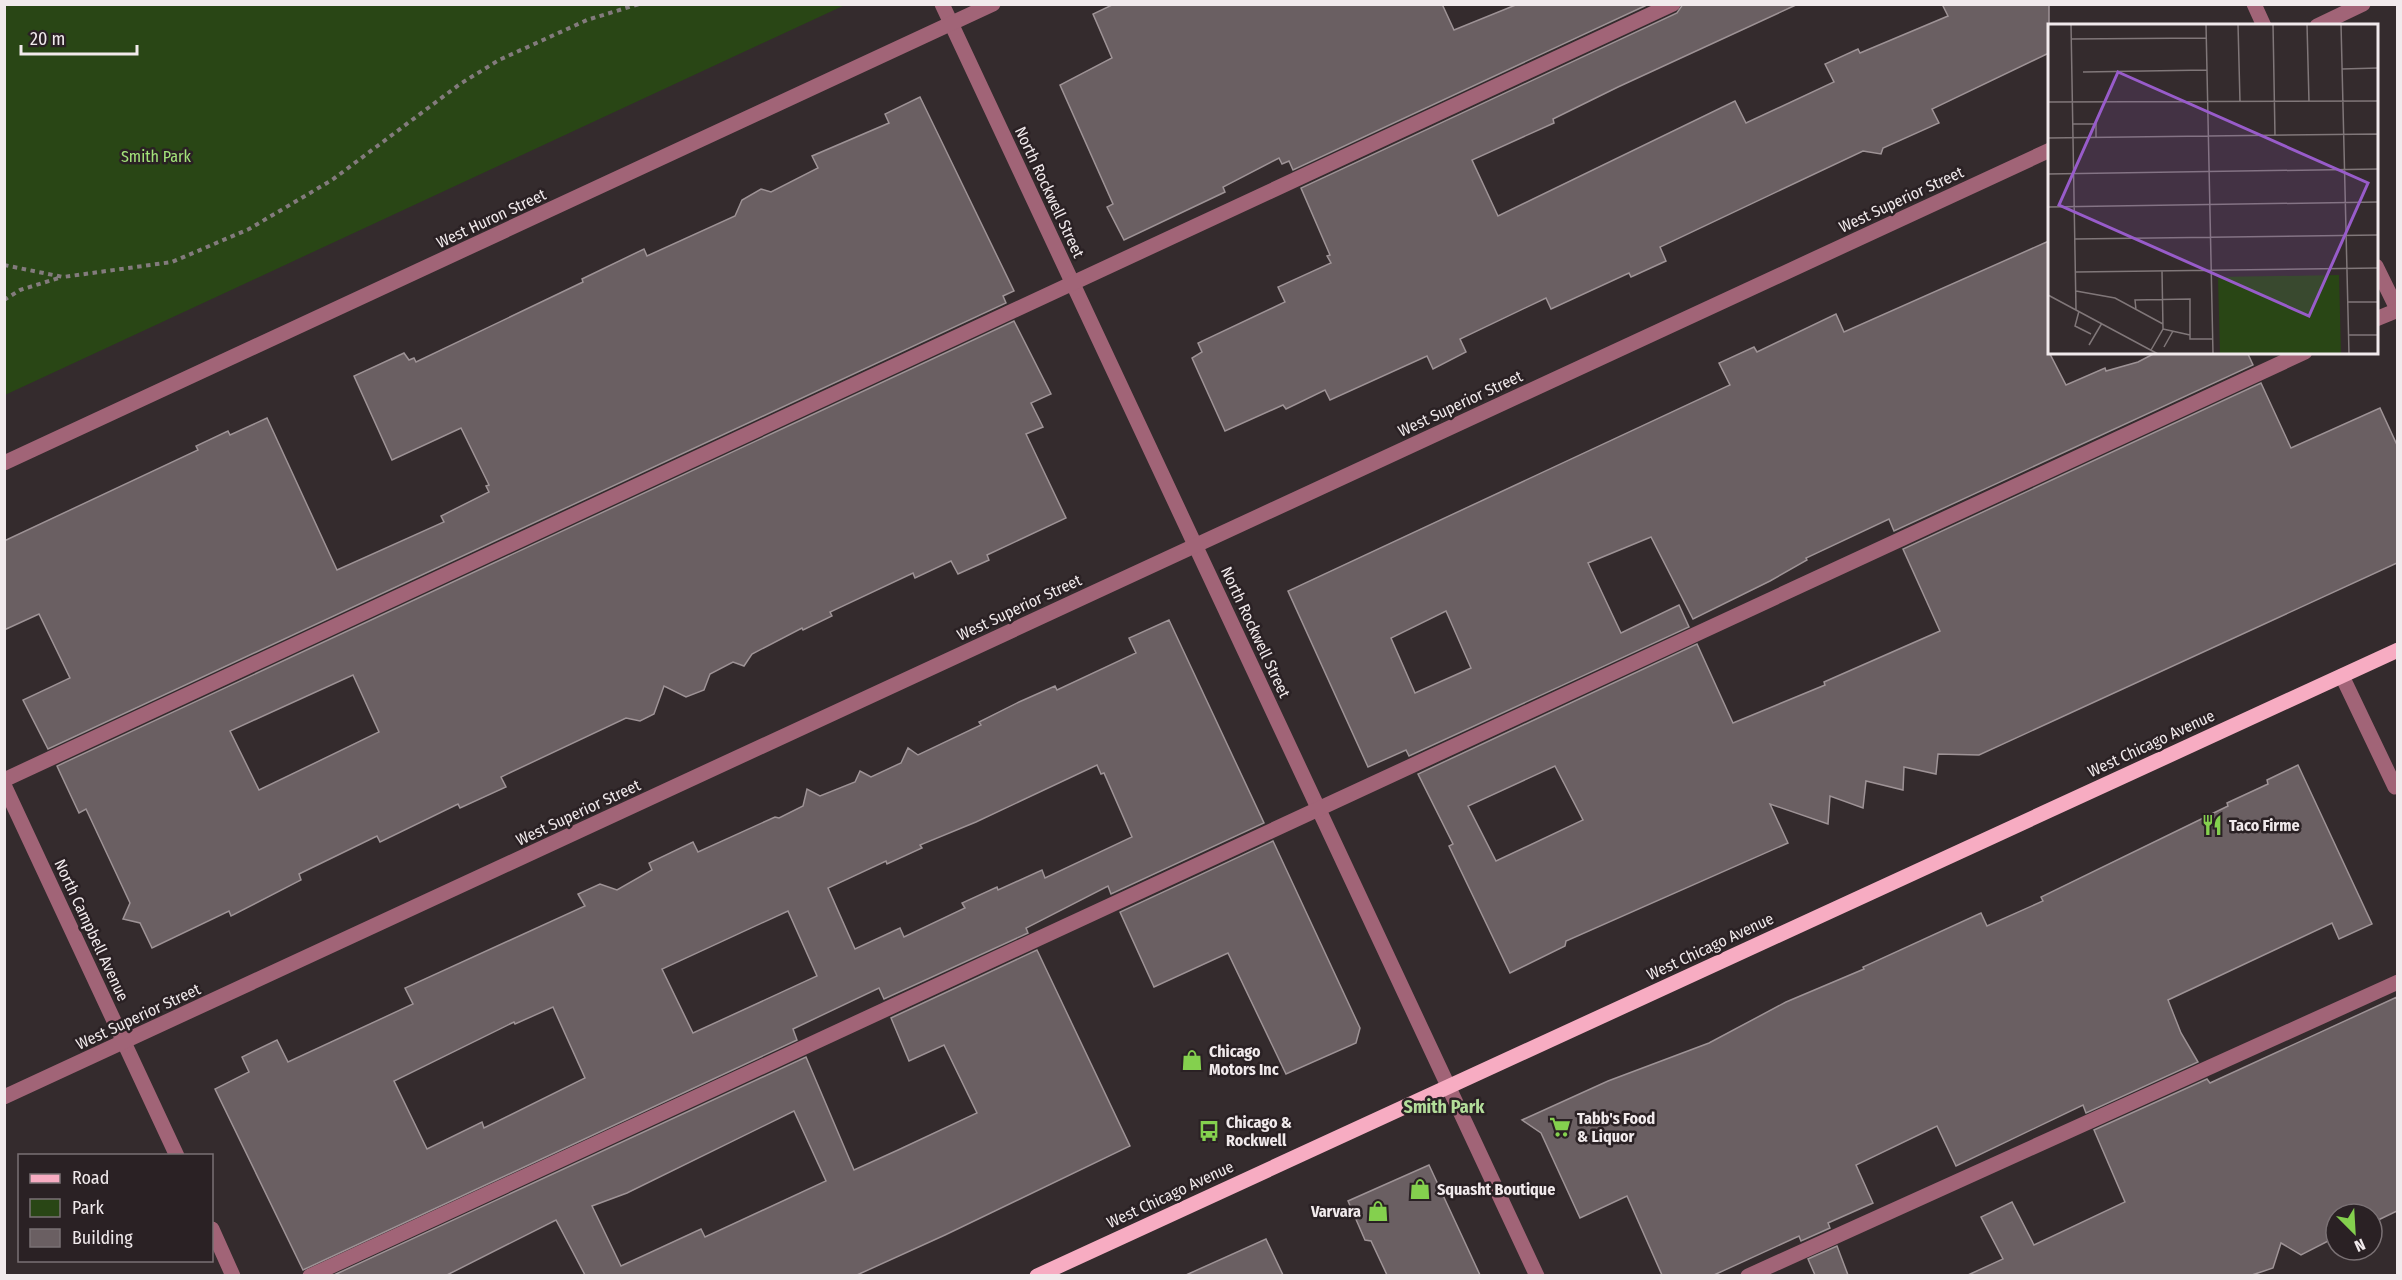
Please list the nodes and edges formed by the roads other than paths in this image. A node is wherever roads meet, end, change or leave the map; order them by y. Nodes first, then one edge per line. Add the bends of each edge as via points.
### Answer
1 (942, 4) edge
2 (993, 4) edge
3 (1673, 4) edge
4 (2254, 4) edge
5 (2363, 4) edge
6 (951, 24) junction
7 (2263, 24) edge
8 (2322, 24) edge
9 (2048, 150) edge
10 (2378, 270) edge
11 (1073, 284) junction
12 (2397, 310) edge
13 (2378, 318) edge
14 (2301, 354) edge
15 (4, 463) edge
16 (1196, 545) junction
17 (2397, 650) edge
18 (2342, 676) junction
19 (4, 782) edge
20 (2397, 786) edge
21 (1319, 809) junction
22 (2397, 982) edge
23 (125, 1042) junction
24 (1449, 1086) junction
25 (4, 1097) edge
26 (177, 1154) edge
27 (213, 1230) edge
28 (233, 1275) edge
29 (310, 1275) edge
30 (1037, 1275) edge
31 (1537, 1275) edge
32 (1748, 1275) edge

1 - 6 street, North Rockwell Street
2 - 6 street, West Huron Street
3 - 11 street
4 - 7 street
5 - 8 street
6 - 11 street, North Rockwell Street
6 - 15 street, West Huron Street
9 - 16 street, West Superior Street
10 - 12 street
11 - 16 street, North Rockwell Street
11 - 19 street
12 - 13 street
14 - 21 street
16 - 21 street, North Rockwell Street
16 - 23 street, West Superior Street
17 - 18 main road, West Chicago Avenue
18 - 20 street
18 - 24 main road, West Chicago Avenue
19 - 23 street, North Campbell Avenue
21 - 24 street, North Rockwell Street
21 - 29 street
22 - 32 street
23 - 25 street, West Superior Street
23 - 26 street, North Campbell Avenue
24 - 30 main road, West Chicago Avenue
24 - 31 street, North Rockwell Street
27 - 28 street

